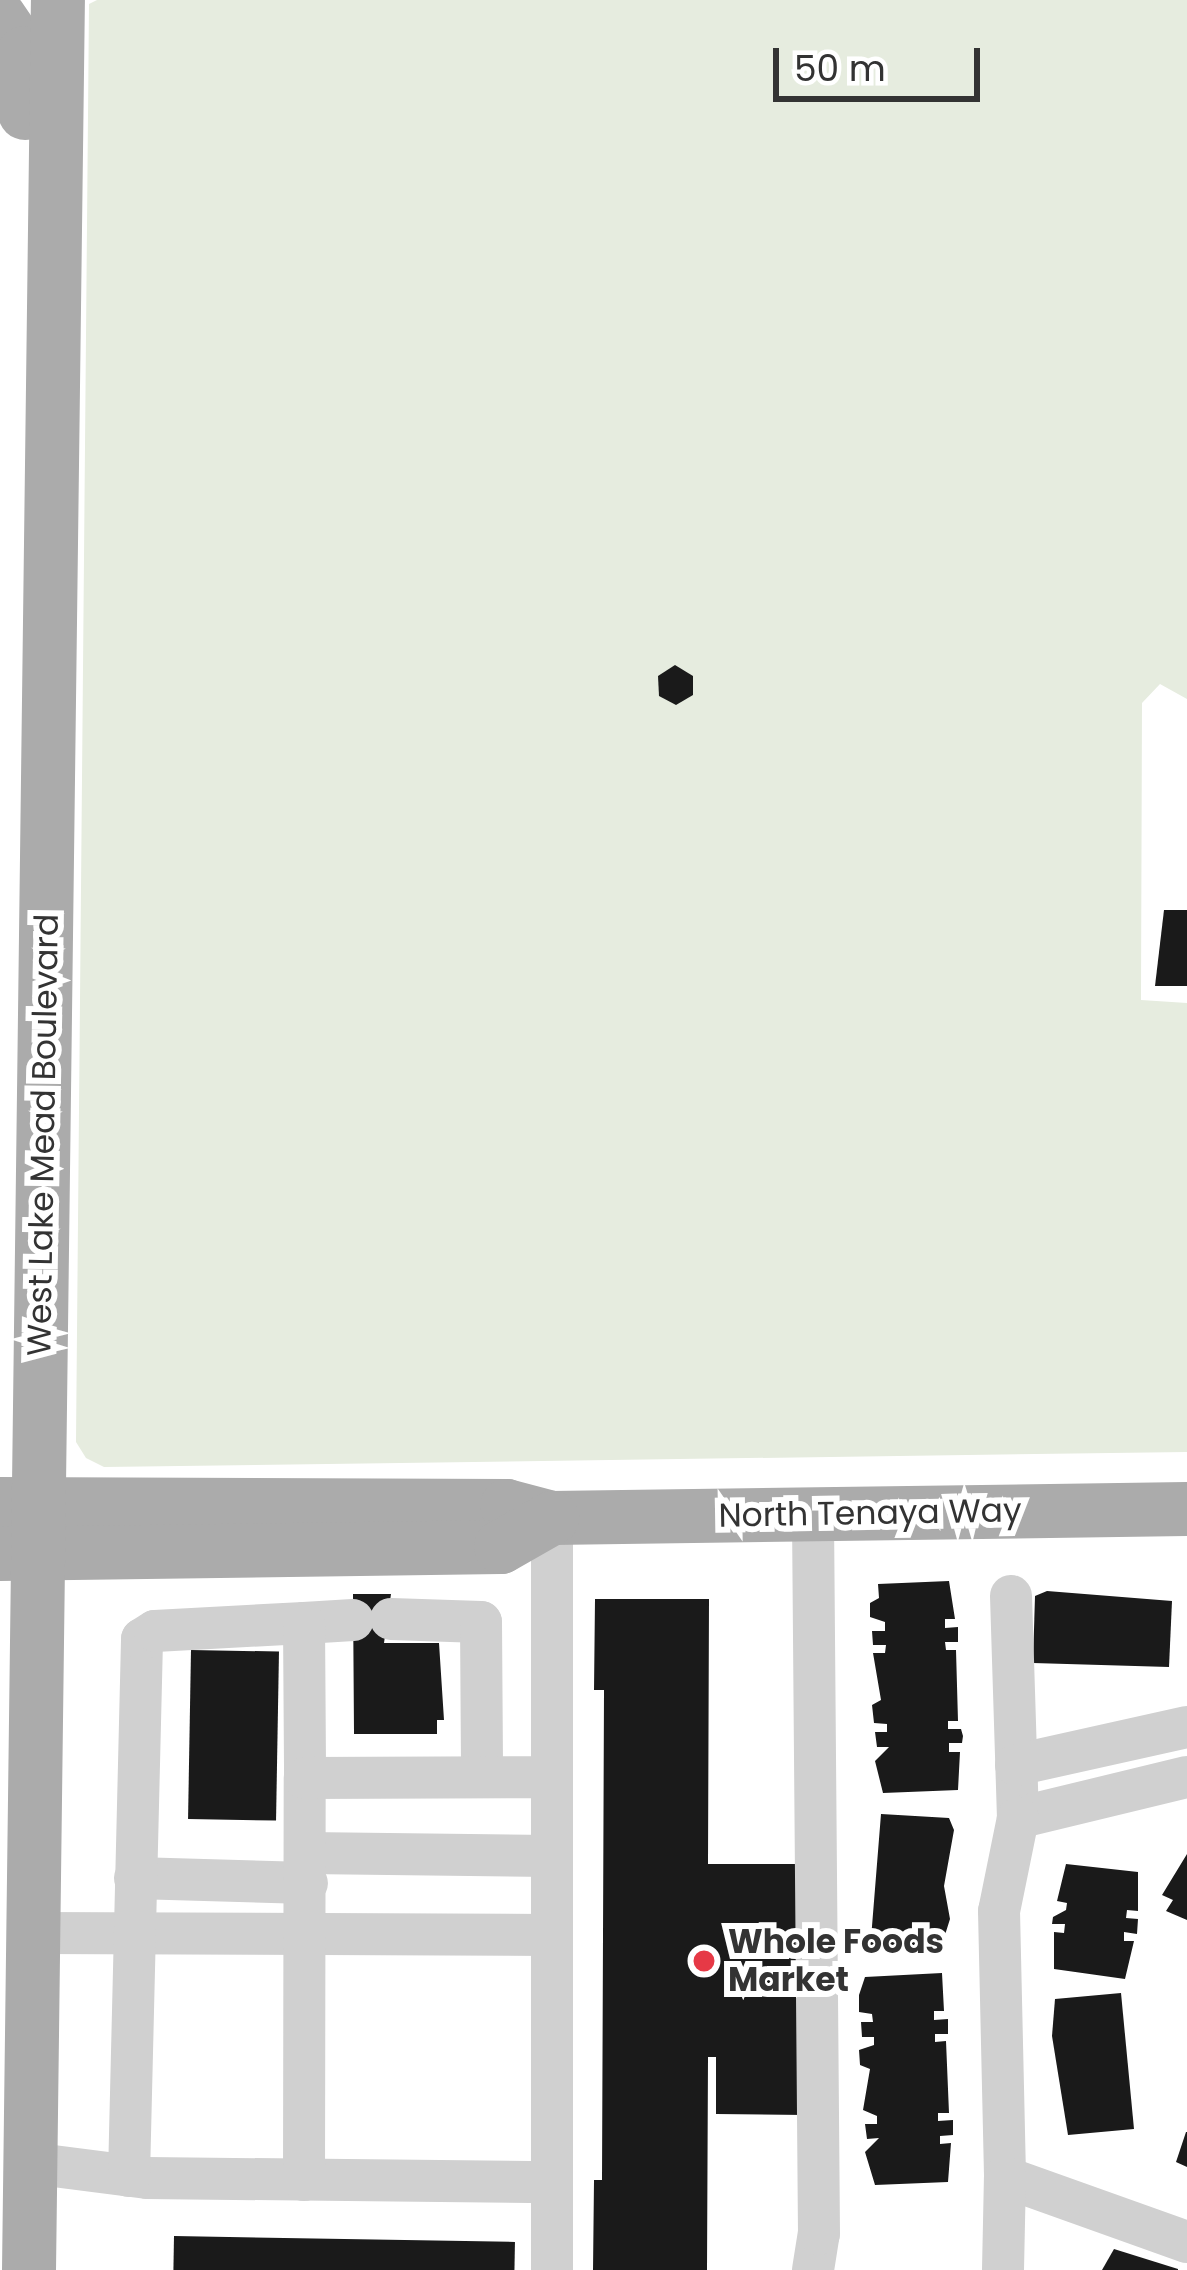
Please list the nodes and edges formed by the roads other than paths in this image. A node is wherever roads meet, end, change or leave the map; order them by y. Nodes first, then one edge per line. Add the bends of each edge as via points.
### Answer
1 (58, 0) edge
2 (0, 18) edge
3 (55, 298) junction
4 (23, 848) edge
5 (1187, 1510) edge
6 (812, 1514) junction
7 (552, 1518) junction
8 (20, 1529) edge
9 (1011, 1596) dead end
10 (304, 1623) junction
11 (1187, 1726) edge
12 (1016, 1765) junction
13 (482, 1776) junction
14 (550, 1777) junction
15 (1187, 1777) edge
16 (304, 1778) junction
17 (1018, 1818) junction
18 (549, 1856) junction
19 (307, 1868) junction
20 (135, 1878) junction
21 (34, 1933) junction
22 (137, 1934) junction
23 (307, 1934) junction
24 (552, 1935) junction
25 (10, 2167) edge
26 (129, 2176) junction
27 (1005, 2177) junction
28 (304, 2180) junction
29 (552, 2182) junction
30 (1187, 2242) edge
31 (3, 2270) edge
32 (29, 2270) edge
33 (552, 2270) edge
34 (812, 2270) edge
35 (1003, 2270) edge

1 - 3 main road, West Lake Mead Boulevard
2 - 3 main road via 24,52 26,190
3 - 4 main road, West Lake Mead Boulevard
4 - 8 main road, West Lake Mead Boulevard
5 - 6 main road, North Tenaya Way
6 - 7 main road, North Tenaya Way
6 - 34 lane via 819,2234
7 - 8 main road, North Tenaya Way via 501,1547
7 - 14 lane
8 - 21 main road, West Lake Mead Boulevard
9 - 12 lane
10 - 13 lane via 481,1622
10 - 16 lane
10 - 20 lane via 155,1631 142,1639
11 - 12 lane
12 - 17 lane
13 - 14 lane
13 - 16 lane
14 - 18 lane
15 - 17 lane
16 - 19 lane
17 - 27 lane via 999,1912
18 - 19 lane
18 - 24 lane
19 - 20 lane
19 - 23 lane
20 - 22 lane
21 - 22 lane
21 - 25 main road, West Lake Mead Boulevard
22 - 23 lane
22 - 26 lane
23 - 24 lane
23 - 28 lane
24 - 29 lane
25 - 26 lane
25 - 31 main road
25 - 32 main road, West Lake Mead Boulevard
26 - 28 lane
27 - 30 lane
27 - 35 lane
28 - 29 lane
29 - 33 lane

